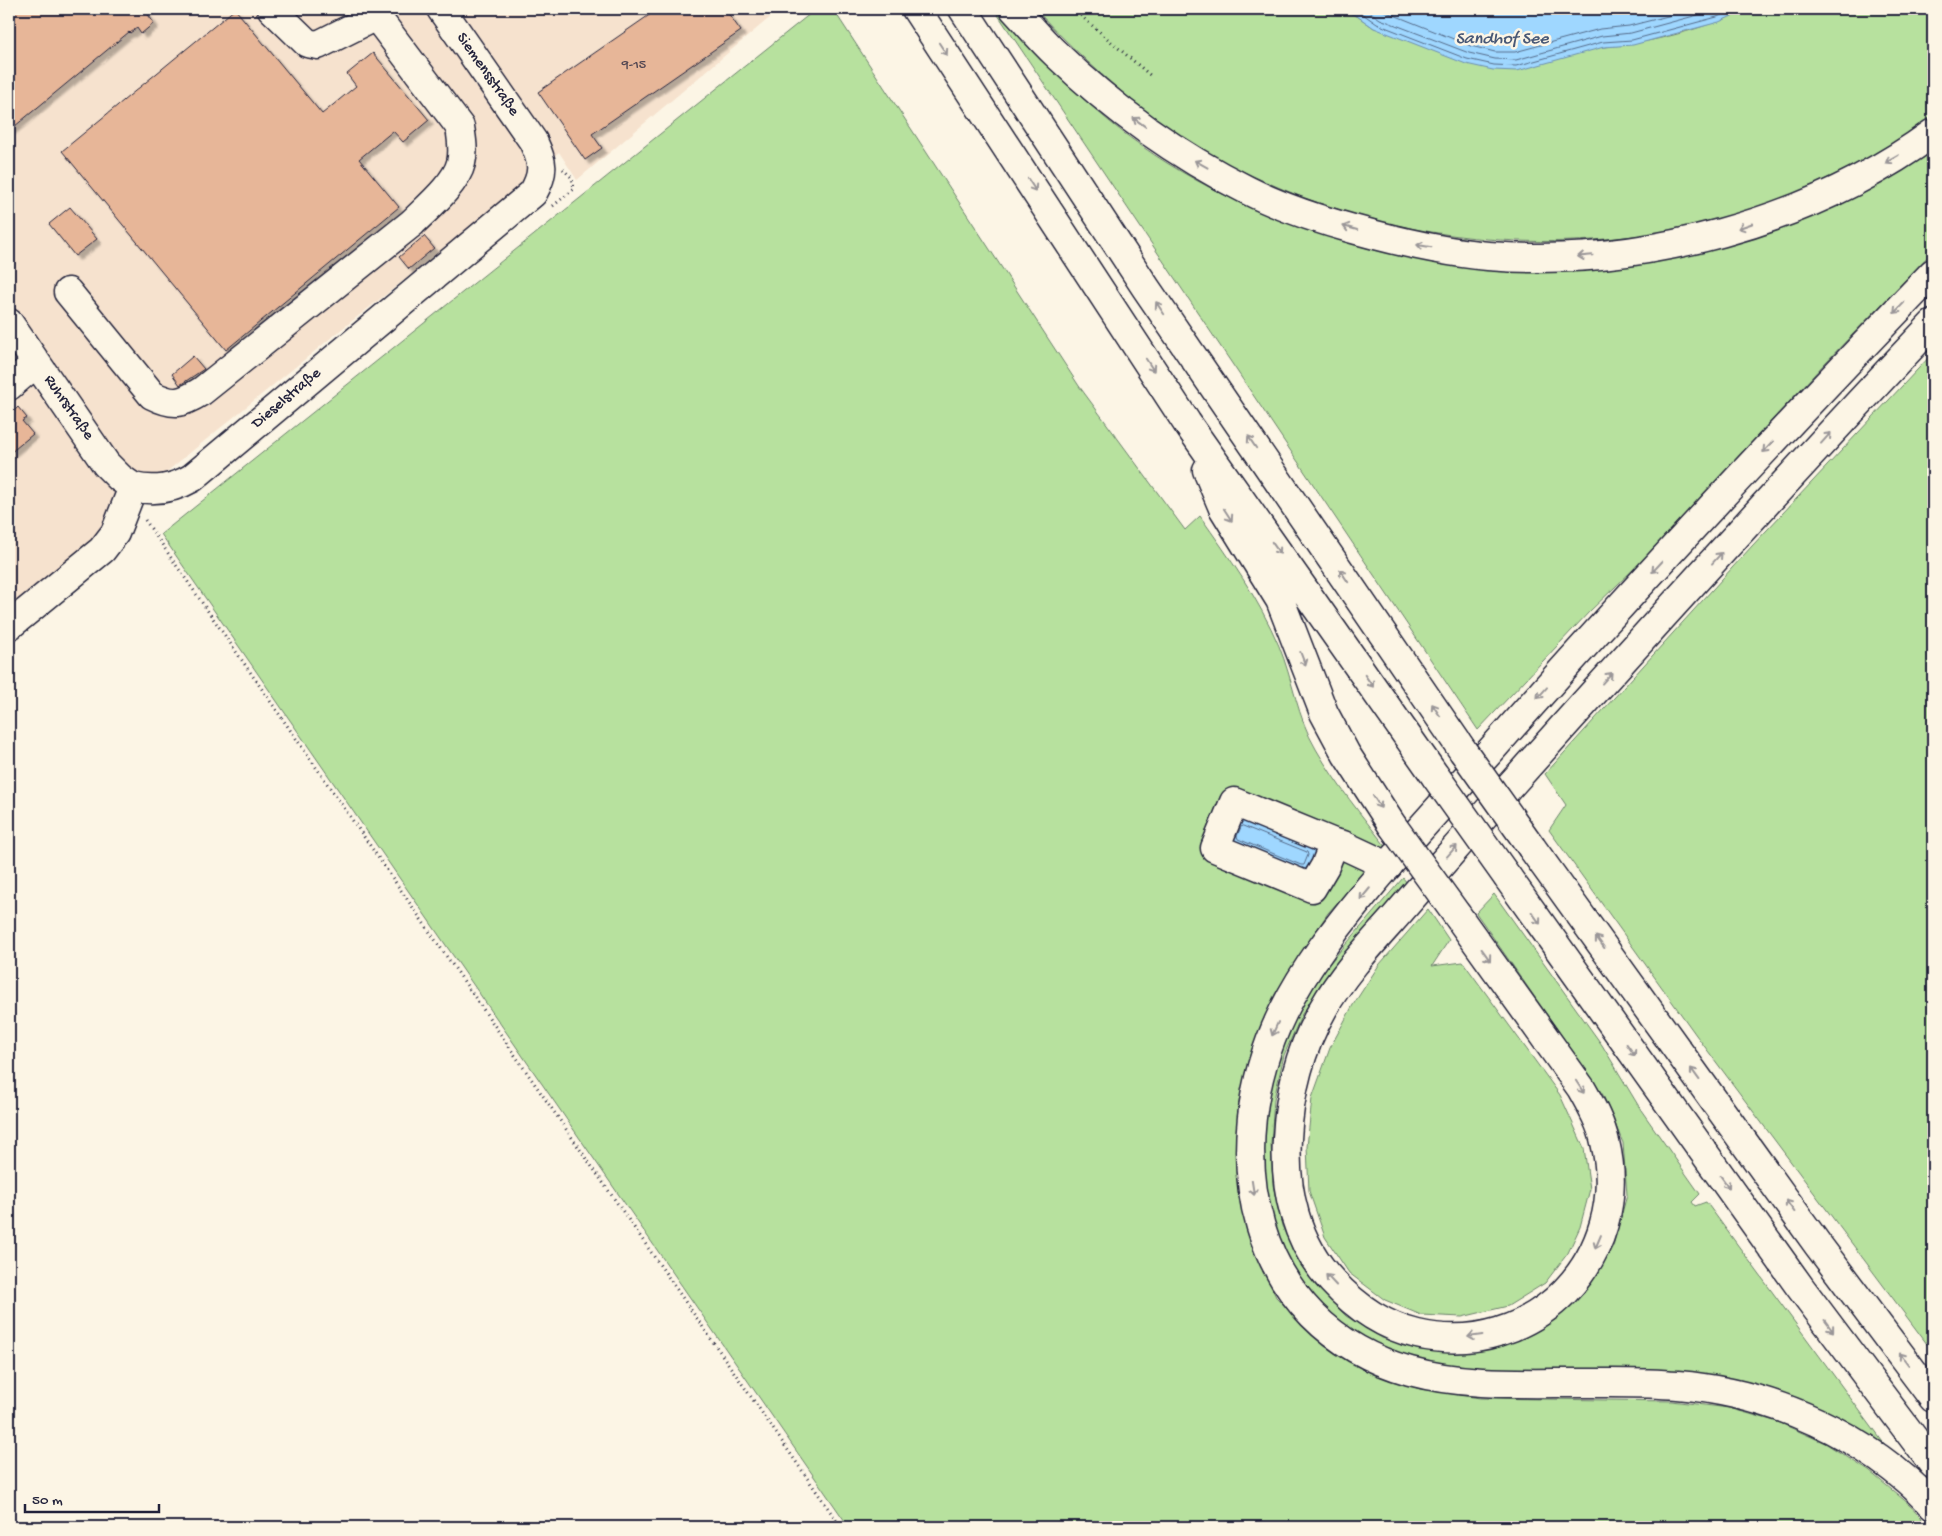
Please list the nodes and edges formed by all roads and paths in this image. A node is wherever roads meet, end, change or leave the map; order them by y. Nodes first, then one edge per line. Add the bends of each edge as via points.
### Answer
1 (272, 9) edge
2 (916, 9) edge
3 (963, 9) edge
4 (1014, 9) edge
5 (1073, 9) edge
6 (444, 10) edge
7 (378, 12) edge
8 (1151, 76) dead end
9 (1933, 133) edge
10 (533, 141) joint
11 (1933, 273) edge
12 (68, 292) dead end
13 (9, 323) edge
14 (1933, 324) edge
15 (36, 363) junction
16 (9, 386) edge
17 (1187, 423) junction
18 (133, 487) junction
19 (9, 626) edge
20 (1334, 844) dead end
21 (1388, 866) junction
22 (1933, 1398) edge
23 (1933, 1464) edge
24 (1933, 1505) edge
25 (841, 1527) edge

1 - 7 main road via 307,43 318,46
2 -> 17 main road
22 -> 3 main road, bridge via 1818,1245 1463,750 1146,288
9 -> 4 main road via 1858,179 1796,208 1718,235 1640,250 1563,258 1487,256 1397,242 1322,220 1248,191 1178,151 1113,104 1056,54
5 - 8 path
6 - 10 main road, Siemensstraße
7 - 12 main road via 460,127 461,162 456,174 412,223 187,400 168,403 152,395
10 - 18 main road, Dieselstraße via 542,170 540,182 523,202 192,478 162,490
11 -> 21 main road via 1574,657
13 - 15 main road, Ruhrstraße
17 -> 14 main road, bridge via 1223,508 1280,600 1321,704 1346,754 1392,825 1457,916 1581,1088 1605,1140 1610,1184 1608,1210 1592,1256 1576,1280 1537,1314 1489,1334 1464,1338 1414,1334 1364,1311 1322,1271 1306,1246 1293,1210 1286,1142 1292,1091 1317,1020 1364,952 1601,684
15 - 16 main road
15 - 18 main road, Ruhrstraße via 106,464
17 -> 23 main road, bridge via 1800,1287
18 - 19 main road via 115,533 102,550
18 - 25 path via 142,516
20 - 21 main road
21 -> 24 main road via 1320,949 1302,978 1272,1035 1256,1094 1250,1148 1251,1178 1262,1234 1290,1288 1310,1312 1353,1347 1382,1361 1440,1378 1475,1382 1679,1385 1762,1400 1798,1412 1862,1446

